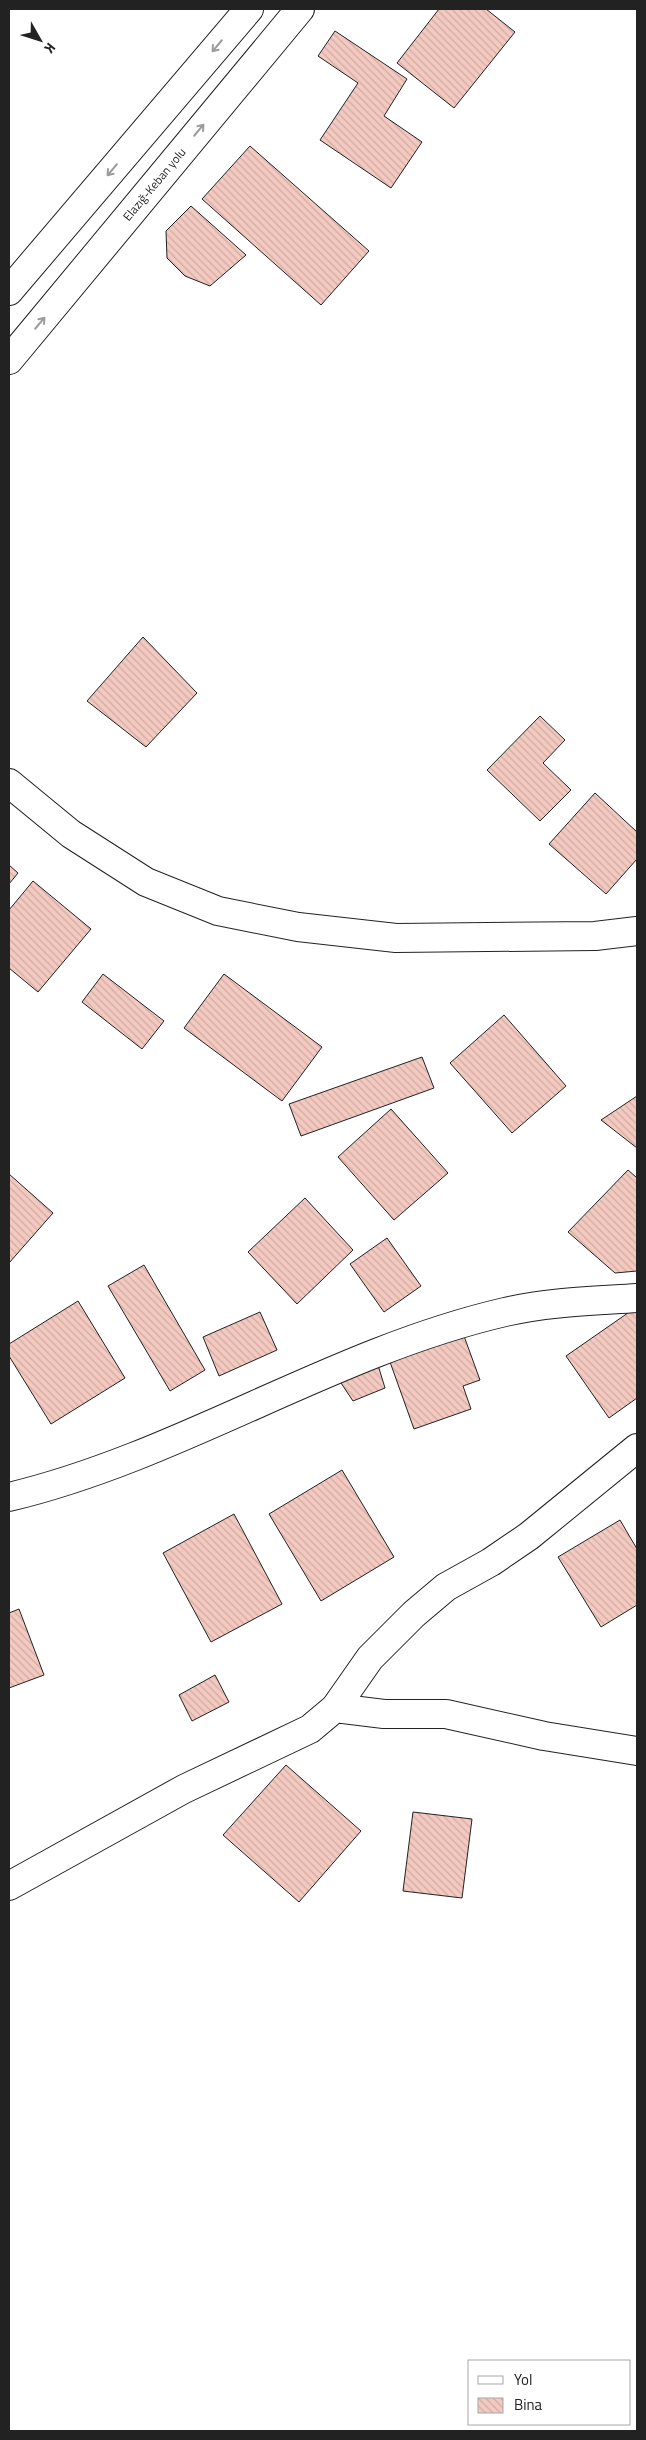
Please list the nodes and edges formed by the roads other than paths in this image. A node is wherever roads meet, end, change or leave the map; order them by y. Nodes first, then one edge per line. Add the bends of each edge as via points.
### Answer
1 (249, 9) edge
2 (300, 9) edge
3 (9, 290) edge
4 (9, 360) edge
5 (9, 783) edge
6 (637, 931) edge
7 (637, 1298) edge
8 (637, 1448) edge
9 (9, 1497) edge
10 (335, 1708) junction
11 (637, 1750) edge
12 (9, 1886) edge

1 -> 3 main road
4 -> 2 main road, Elazığ-Keban yolu
5 - 6 main road via 71,834 146,882 218,911 298,927 396,938 595,936
7 - 9 main road via 571,1302 506,1312 433,1332 68,1481
8 - 10 main road via 529,1536 446,1587 414,1614 370,1658
10 - 11 main road via 384,1714 446,1714 544,1736
10 - 12 main road via 310,1729 184,1789

